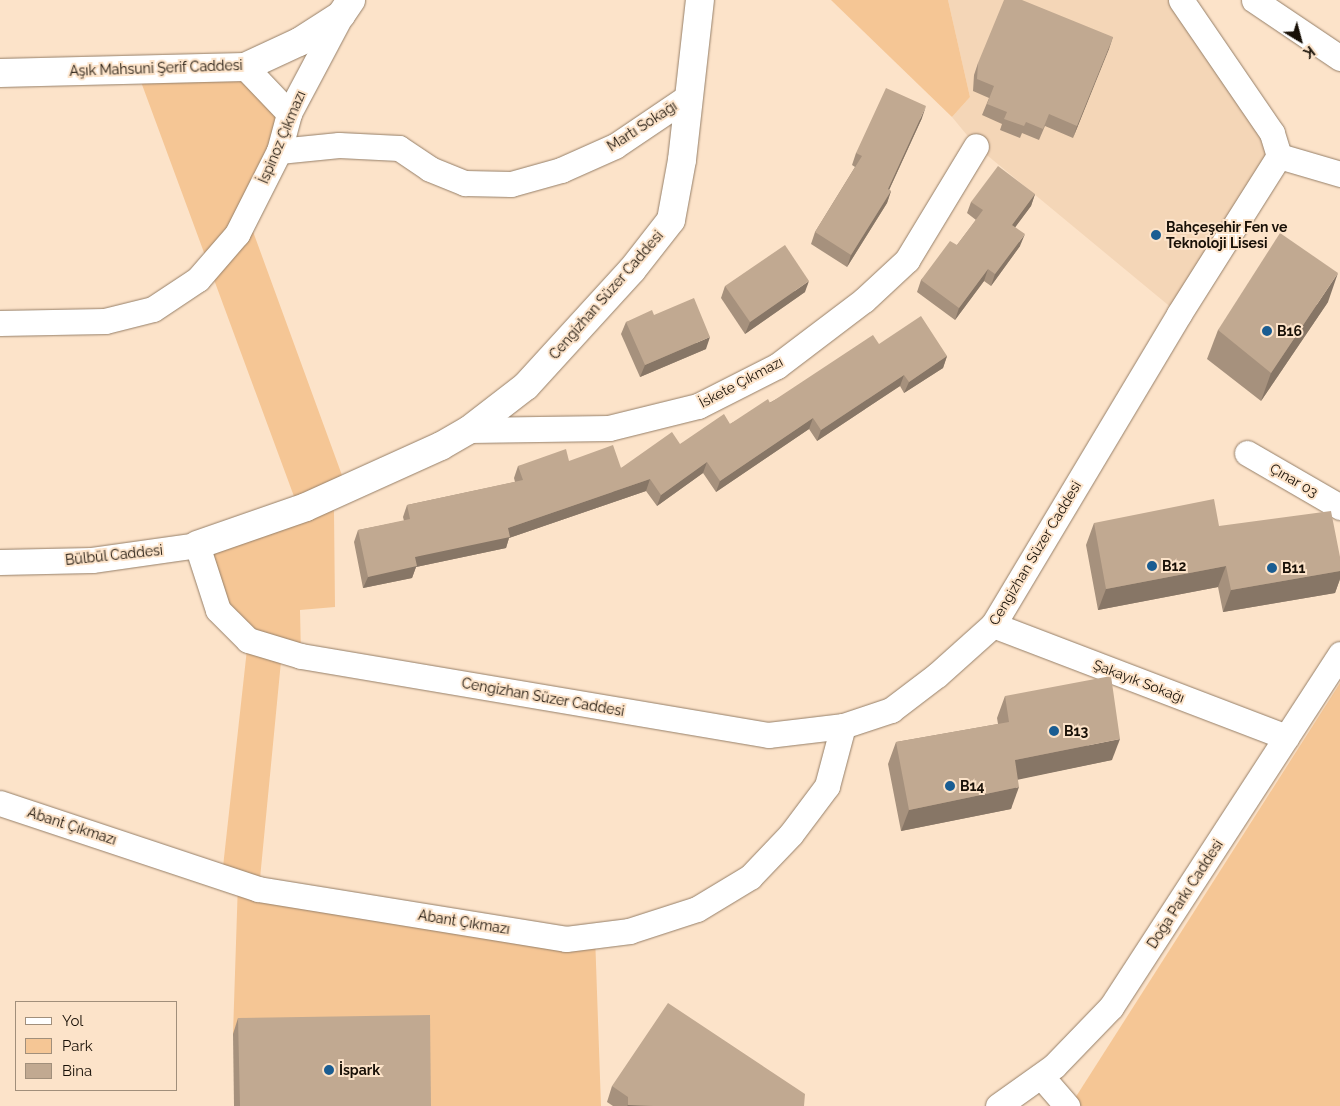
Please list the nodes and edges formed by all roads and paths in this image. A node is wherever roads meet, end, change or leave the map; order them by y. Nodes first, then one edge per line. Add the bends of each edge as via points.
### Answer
1 (700, 0) edge
2 (1181, 0) edge
3 (1254, 0) edge
4 (346, 7) edge
5 (1340, 58) edge
6 (245, 67) junction
7 (0, 73) edge
8 (689, 96) junction
9 (289, 113) junction
10 (976, 146) dead end
11 (279, 151) junction
12 (1279, 156) junction
13 (1340, 174) edge
14 (0, 323) edge
15 (469, 430) junction
16 (1247, 453) dead end
17 (1340, 507) edge
18 (197, 545) junction
19 (0, 562) edge
20 (993, 625) junction
21 (1340, 654) edge
22 (843, 726) junction
23 (1286, 737) junction
24 (0, 803) edge
25 (1041, 1076) junction
26 (998, 1106) edge
27 (1067, 1106) edge

1 - 8 street, Cengizhan Süzer Caddesi
2 - 12 street via 1272,134
3 - 5 street
4 - 6 street, Aşık Mahsuni Şerif Caddesi via 299,42
4 - 9 street, İspinoz Çıkmazı
6 - 7 street, Aşık Mahsuni Şerif Caddesi
6 - 9 street
8 - 11 street, Martı Sokağı via 615,146 561,170 511,184 465,182 430,169 398,148 339,144
8 - 15 street, Cengizhan Süzer Caddesi via 671,220 632,270 526,386
9 - 11 street, İspinoz Çıkmazı
10 - 15 street, İskete Çıkmazı via 907,260 864,300 777,366 698,406 609,428
11 - 14 street, İspinoz Çıkmazı via 237,234 198,279 153,310 105,321
12 - 13 street
12 - 20 street, Cengizhan Süzer Caddesi via 1174,322
15 - 18 street, Cengizhan Süzer Caddesi via 306,507
16 - 17 street, Çınar 03
18 - 19 street, Bülbül Caddesi via 92,560
18 - 22 street, Cengizhan Süzer Caddesi via 218,610 248,640 301,656 768,735
20 - 22 street, Cengizhan Süzer Caddesi via 937,675 891,710
20 - 23 street, Şakayık Sokağı
21 - 23 street, Doğa Parkı Caddesi
22 - 24 street, Abant Çıkmazı via 827,786 791,834 750,877 689,912 629,931 566,939 258,889 83,828
23 - 25 street, Doğa Parkı Caddesi via 1111,1007
25 - 26 street, Doğa Parkı Caddesi
25 - 27 street

